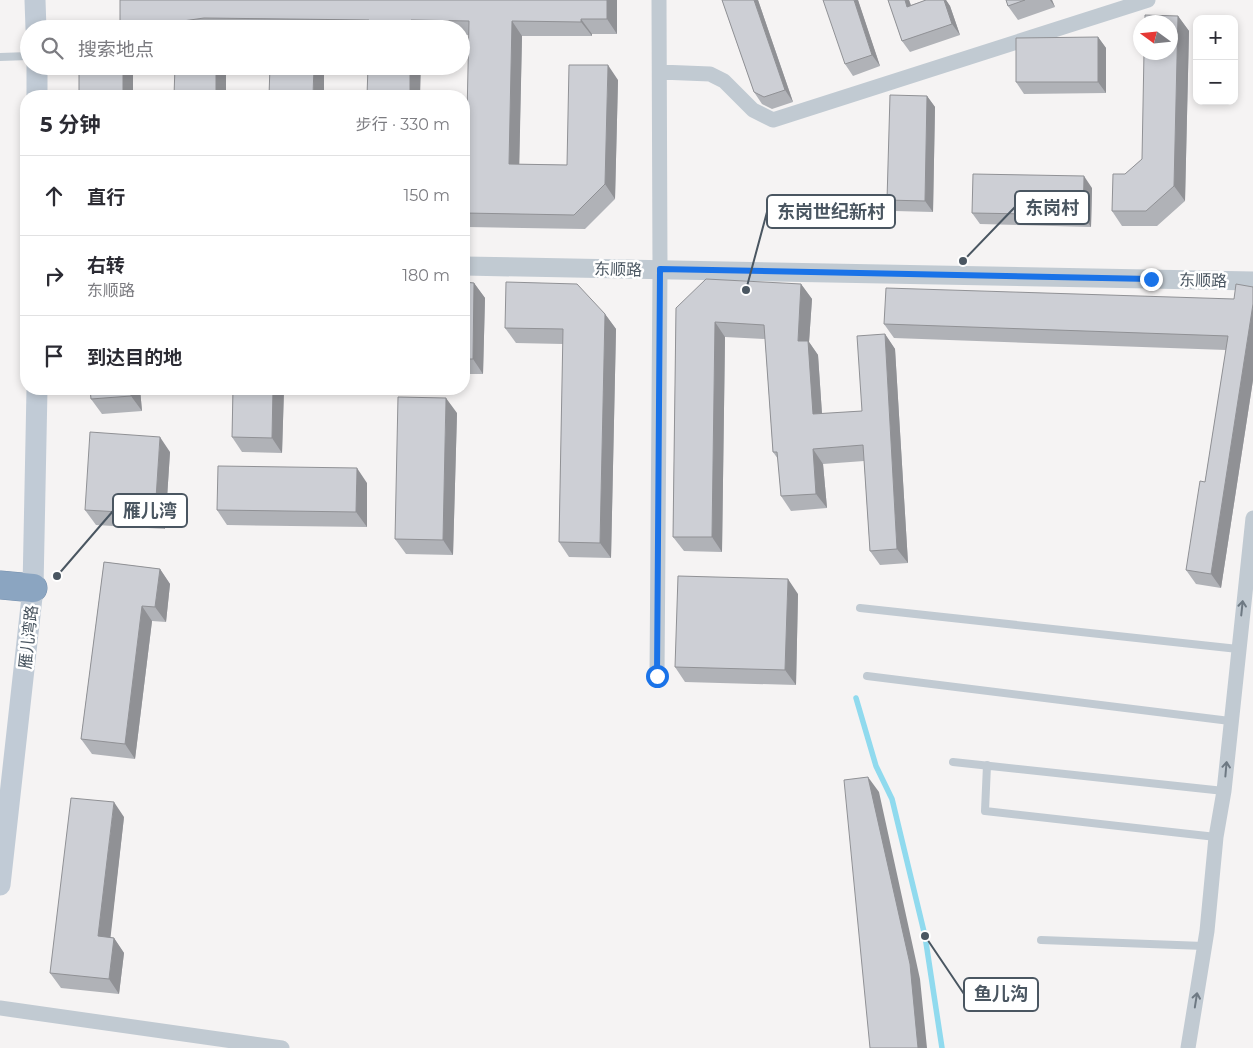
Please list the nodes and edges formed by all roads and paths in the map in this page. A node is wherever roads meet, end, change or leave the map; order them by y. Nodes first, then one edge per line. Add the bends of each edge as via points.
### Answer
1 (35, 0) edge
2 (659, 0) edge
3 (1148, 0) edge
4 (36, 20) edge
5 (20, 56) edge
6 (0, 57) edge
7 (660, 72) junction
8 (36, 75) edge
9 (37, 90) edge
10 (470, 266) edge
11 (660, 269) junction
12 (1253, 281) edge
13 (37, 395) edge
14 (1253, 518) edge
15 (0, 586) edge
16 (33, 597) junction
17 (0, 603) edge
18 (860, 608) dead end
19 (1238, 649) junction
20 (657, 676) dead end
21 (867, 676) dead end
22 (1230, 721) junction
23 (952, 762) dead end
24 (987, 765) junction
25 (1224, 791) junction
26 (1216, 838) junction
27 (0, 885) edge
28 (1041, 940) dead end
29 (1204, 946) junction
30 (0, 1008) edge
31 (282, 1048) edge
32 (1188, 1048) edge

1 - 4 main road
2 - 7 street
3 - 7 street via 773,120 753,110 724,80 710,74
5 - 6 lane
7 - 11 street
8 - 9 main road
10 - 11 street, 东顺路
11 - 12 street, 东顺路
11 - 20 street
13 - 16 main road, 雁儿湾路
19 -> 14 street
15 - 16 highway
16 - 17 highway
16 - 27 main road, 雁儿湾路
18 - 19 lane
19 - 22 street
21 - 22 lane
25 -> 22 street
23 - 24 lane
24 - 25 lane
24 - 26 lane via 985,811
25 - 26 street
26 - 29 street
28 - 29 lane
32 -> 29 street
30 - 31 street

